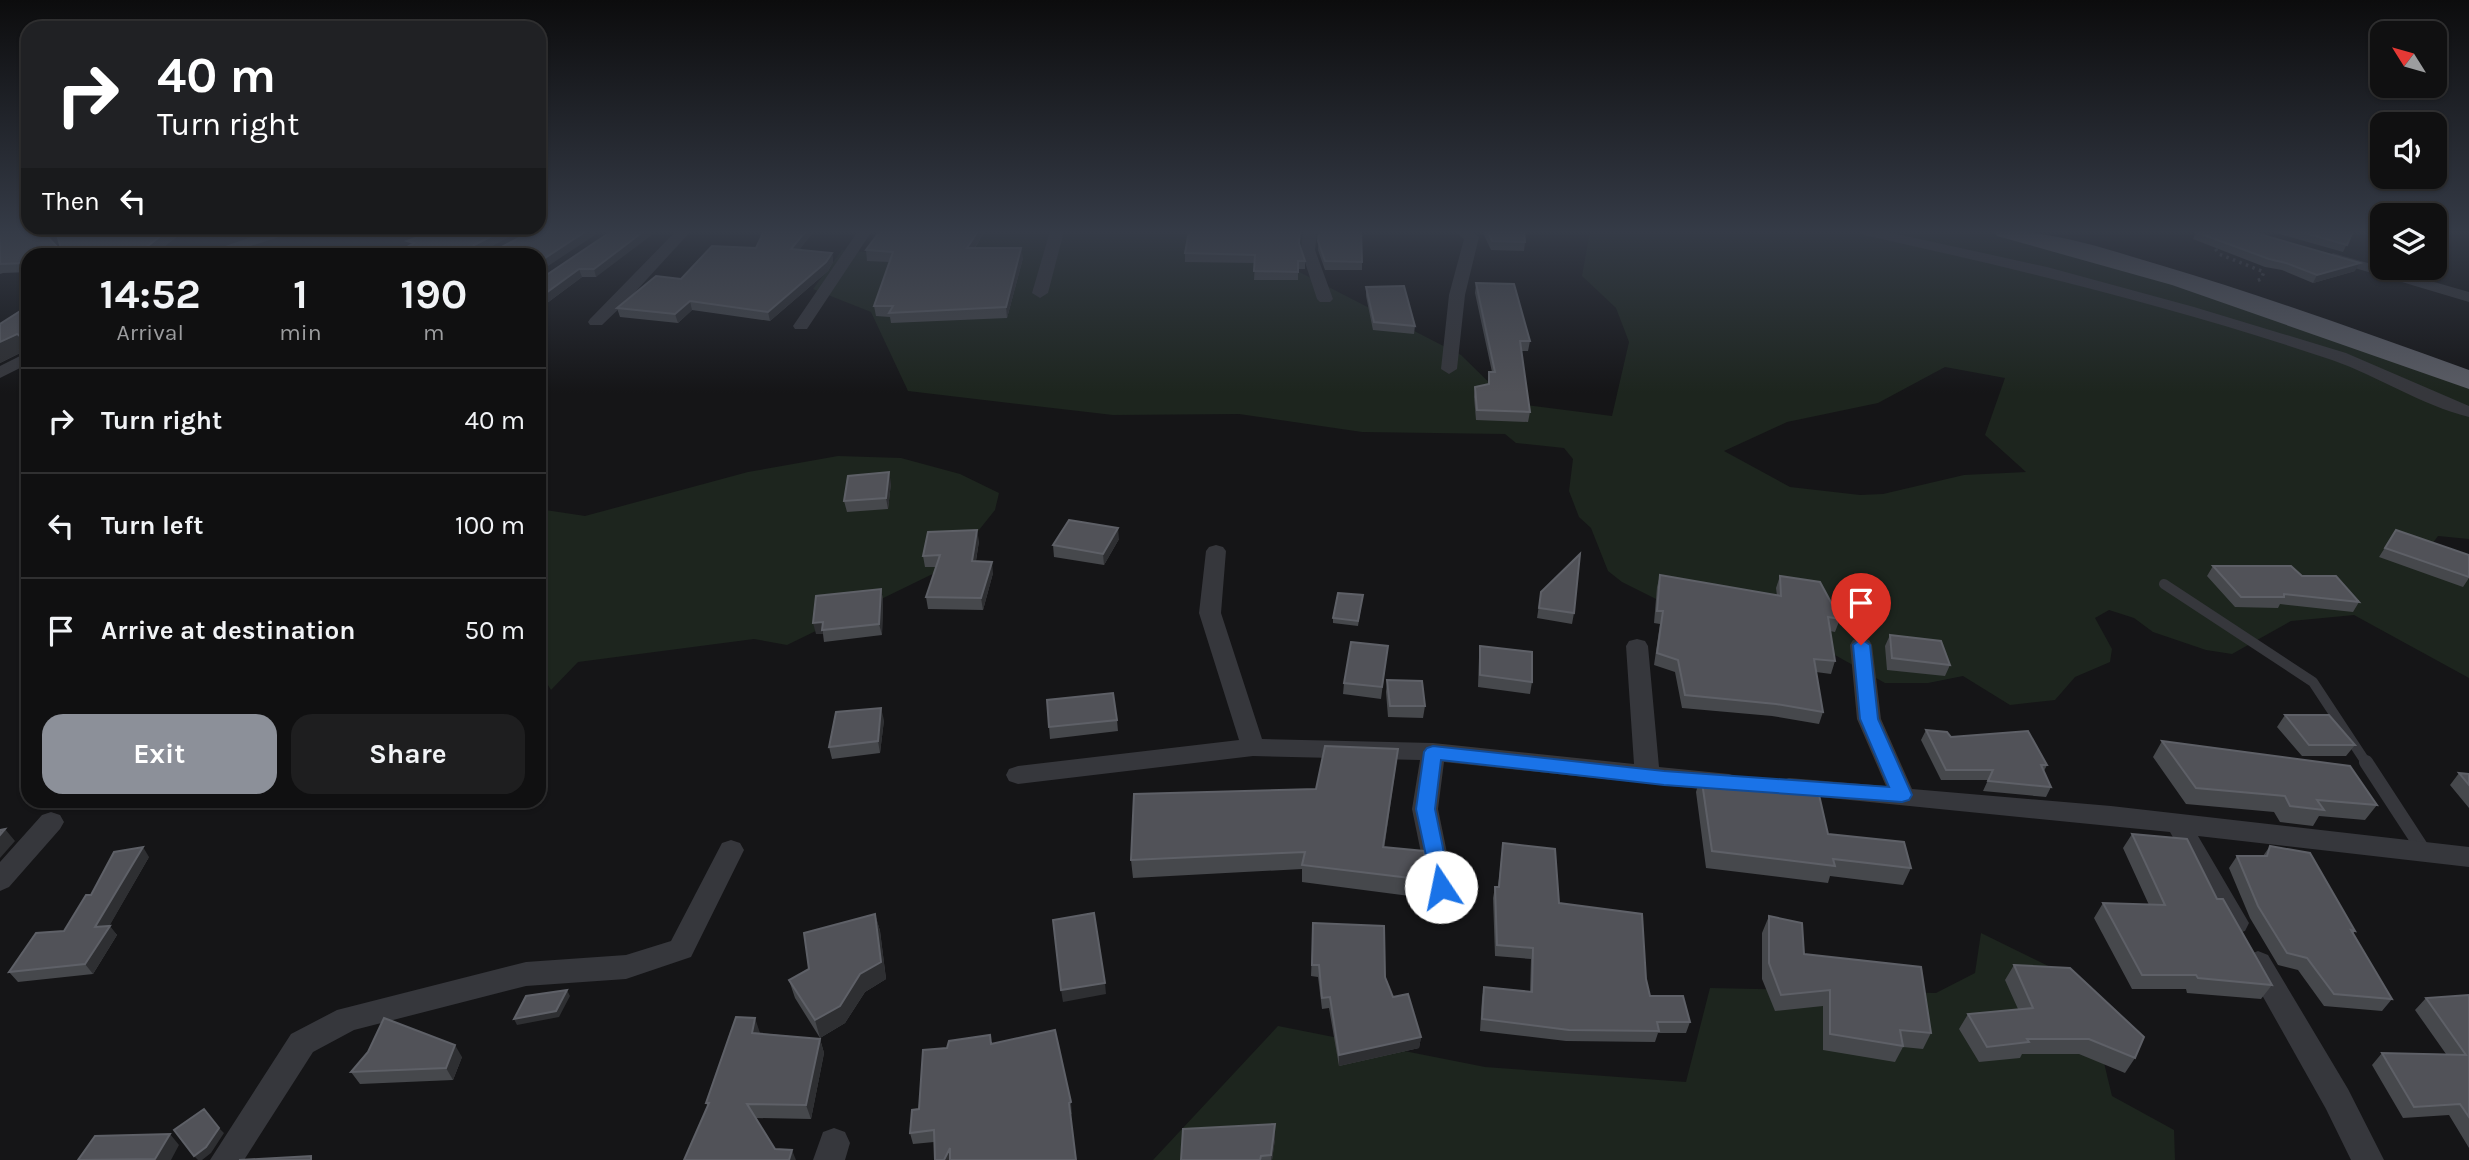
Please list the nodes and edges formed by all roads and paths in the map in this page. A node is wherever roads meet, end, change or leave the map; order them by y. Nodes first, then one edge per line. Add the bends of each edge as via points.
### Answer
1 (634, 285) edge
2 (829, 285) edge
3 (1042, 285) edge
4 (1320, 285) edge
5 (1460, 285) edge
6 (2099, 285) edge
7 (2195, 285) edge
8 (2247, 285) edge
9 (2426, 285) edge
10 (1040, 293) dead end
11 (2225, 295) junction
12 (2469, 298) edge
13 (1325, 299) dead end
14 (596, 322) dead end
15 (801, 326) dead end
16 (21, 361) edge
17 (1449, 369) dead end
18 (0, 373) edge
19 (2469, 380) edge
20 (2469, 412) edge
21 (1216, 551) dead end
22 (2164, 584) dead end
23 (1861, 645) dead end
24 (1637, 646) dead end
25 (1253, 747) junction
26 (1433, 752) junction
27 (1018, 775) dead end
28 (1647, 776) junction
29 (1902, 795) junction
30 (51, 822) dead end
31 (2177, 822) junction
32 (731, 850) dead end
33 (2426, 853) junction
34 (2469, 857) edge
35 (0, 880) edge
36 (1441, 887) dead end
37 (226, 1160) edge
38 (2368, 1160) edge

1 - 14 street
2 - 15 street
3 - 10 street
4 - 13 street
5 - 17 street
6 - 20 street via 2340,357
7 - 11 highway
8 - 11 path
9 - 12 street
11 - 19 highway
16 - 18 street
21 - 25 street via 1210,613
22 - 33 lane via 2313,682
23 - 29 street via 1869,719
24 - 28 street
25 - 26 street
25 - 27 street
26 - 28 street
26 - 36 street via 1425,809
28 - 29 street
29 - 31 street
30 - 35 street
31 - 33 street
31 - 38 street
32 - 37 street via 681,949 626,967 526,974 347,1019 302,1043
33 - 34 street

